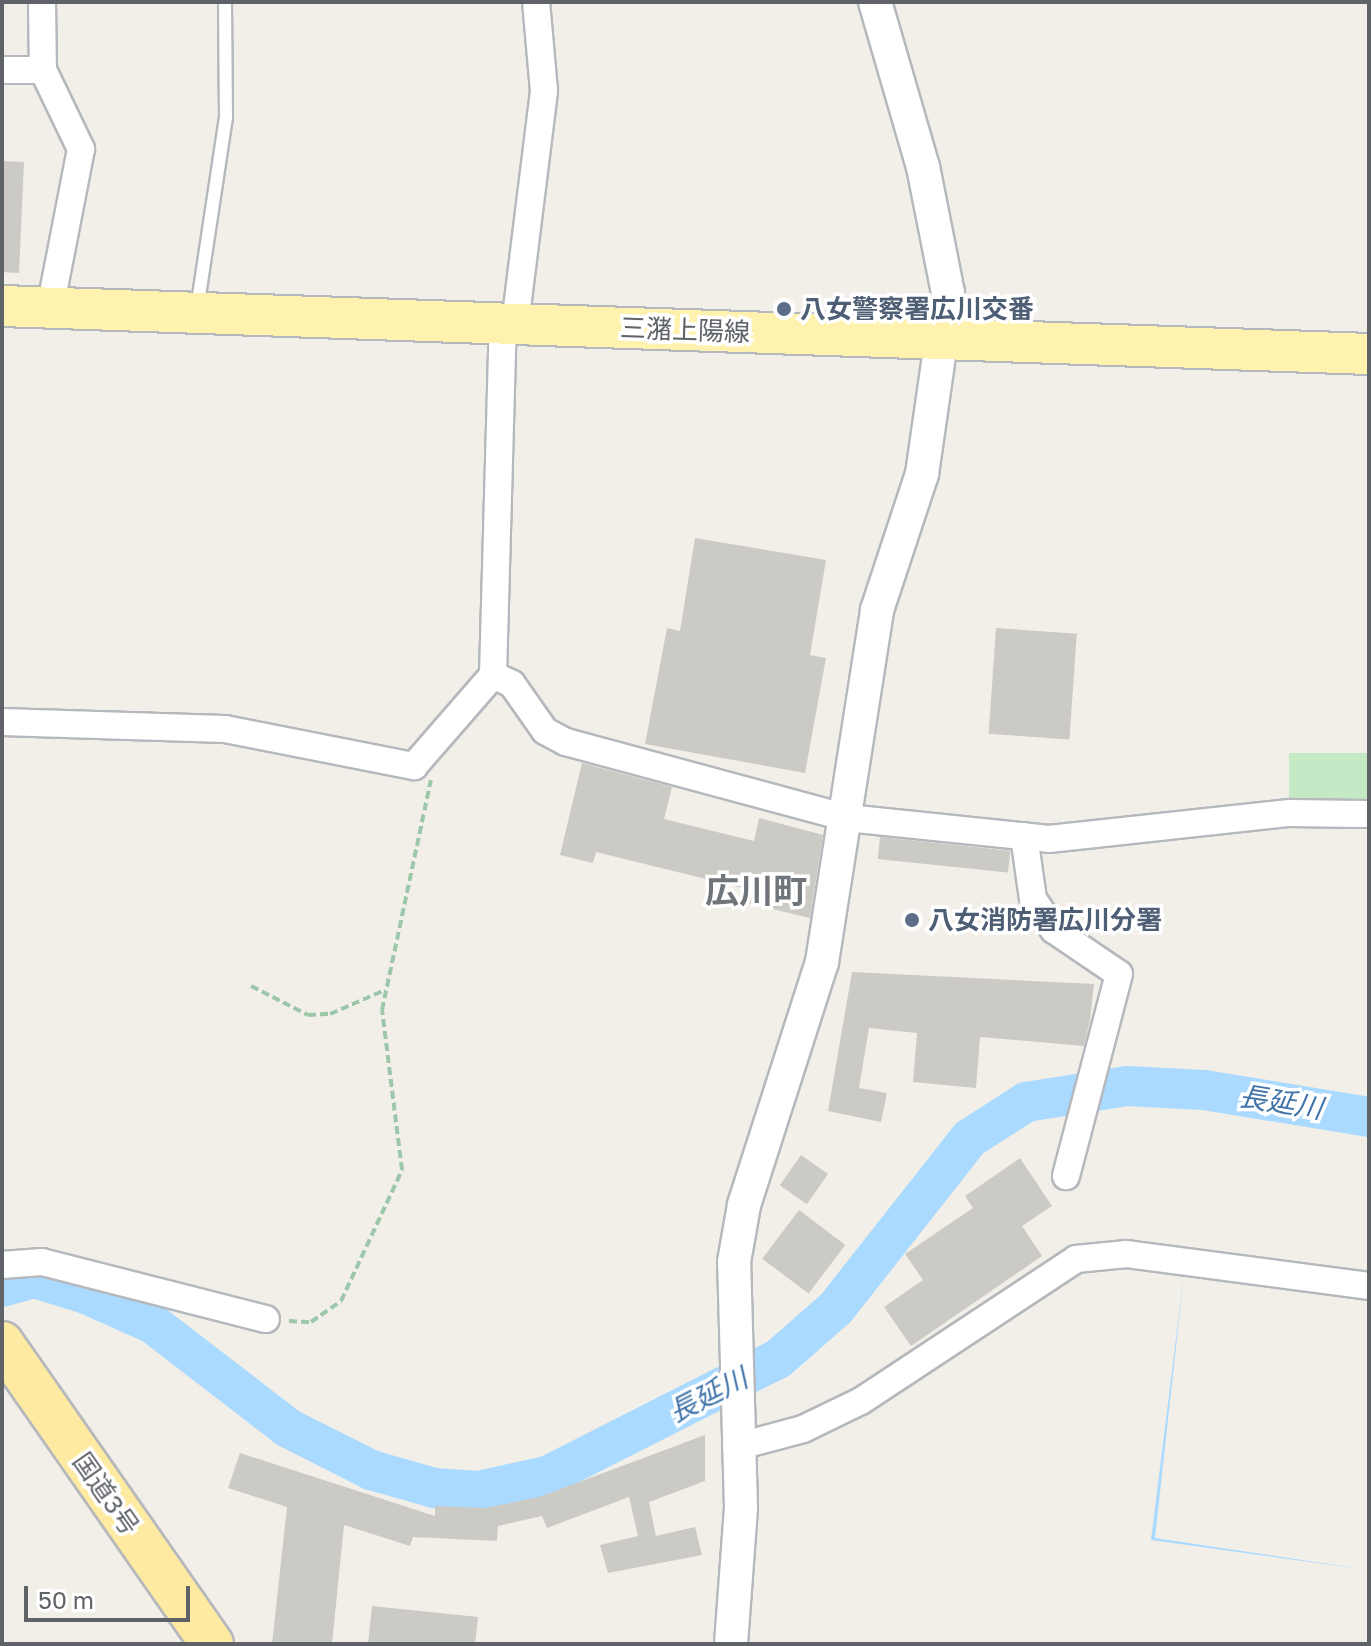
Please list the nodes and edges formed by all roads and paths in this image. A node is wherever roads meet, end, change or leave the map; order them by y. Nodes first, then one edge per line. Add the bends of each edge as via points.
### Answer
1 (42, 2) edge
2 (225, 2) edge
3 (536, 2) edge
4 (875, 2) edge
5 (2, 70) edge
6 (43, 70) junction
7 (2, 306) edge
8 (50, 309) junction
9 (196, 318) junction
10 (509, 324) junction
11 (943, 340) junction
12 (1369, 354) edge
13 (493, 675) junction
14 (2, 722) edge
15 (414, 766) junction
16 (1369, 814) edge
17 (847, 818) junction
18 (1024, 836) junction
19 (251, 986) dead end
20 (385, 990) junction
21 (1066, 1176) dead end
22 (2, 1265) edge
23 (1369, 1286) edge
24 (266, 1319) joint
25 (2, 1343) edge
26 (736, 1447) junction
27 (212, 1644) edge
28 (731, 1644) edge

1 - 6 street
2 - 9 lane via 226,118
3 - 10 street via 544,91
4 - 11 street via 937,222 948,293
5 - 6 street
6 - 8 street via 81,149
7 - 8 main road, 三潴上陽線
8 - 9 main road, 三潴上陽線
9 - 10 main road, 三潴上陽線
10 - 11 main road, 三潴上陽線
10 - 13 street
11 - 12 main road, 三潴上陽線
11 - 17 street via 922,474 877,610
13 - 15 street
13 - 17 street via 512,684 545,731 566,742
14 - 15 street via 225,729
15 - 20 path via 431,775 431,795
16 - 18 street via 1290,813 1133,835
17 - 18 street
17 - 26 street via 822,962 741,1219 731,1319
18 - 21 street via 1033,899 1054,930 1119,974
19 - 20 path via 308,1015
20 - 24 path via 385,1048 403,1149 395,1192 369,1253 326,1316
22 - 24 street via 42,1262
23 - 26 street via 1127,1254 1088,1256 861,1401 803,1429
25 - 27 highway, 国道3号
26 - 28 street via 741,1508

